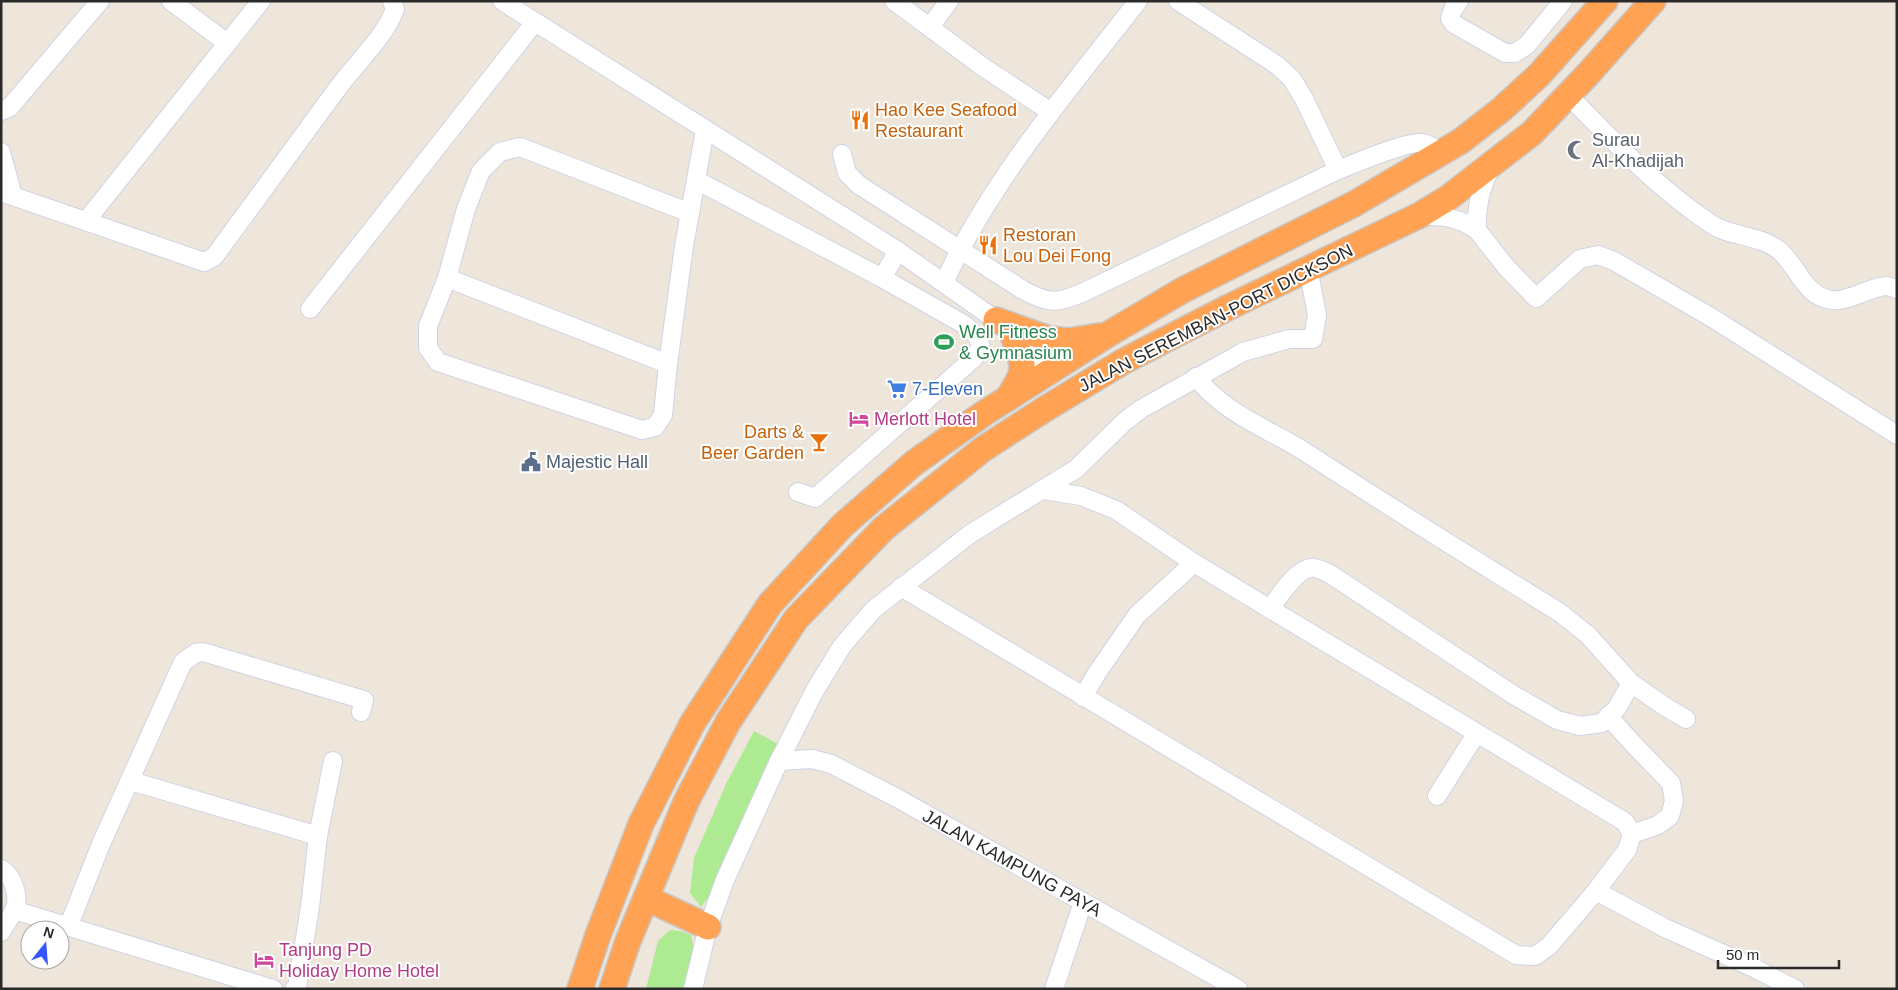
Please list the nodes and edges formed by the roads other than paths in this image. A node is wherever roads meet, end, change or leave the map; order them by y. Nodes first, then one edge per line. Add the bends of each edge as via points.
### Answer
1 (100, 1) edge
2 (172, 1) edge
3 (261, 1) edge
4 (392, 1) edge
5 (502, 1) edge
6 (894, 1) edge
7 (949, 1) edge
8 (1138, 1) edge
9 (1178, 1) edge
10 (1459, 1) edge
11 (1563, 1) edge
12 (1605, 1) edge
13 (1653, 1) edge
14 (535, 22) junction
15 (930, 27) junction
16 (227, 43) junction
17 (1568, 95) junction
18 (1, 111) edge
19 (1051, 112) junction
20 (705, 130) junction
21 (1, 152) edge
22 (842, 154) dead end
23 (1442, 154) junction
24 (1493, 163) junction
25 (1338, 170) junction
26 (696, 180) junction
27 (7, 194) edge
28 (690, 213) junction
29 (1420, 215) junction
30 (86, 221) junction
31 (1477, 230) junction
32 (959, 249) junction
33 (898, 251) junction
34 (1308, 268) junction
35 (446, 278) junction
36 (882, 278) junction
37 (944, 283) junction
38 (1897, 289) edge
39 (1227, 308) junction
40 (310, 309) dead end
41 (1004, 327) junction
42 (1107, 335) junction
43 (668, 364) junction
44 (1051, 371) junction
45 (1196, 377) junction
46 (1008, 398) junction
47 (1897, 435) edge
48 (1044, 490) junction
49 (798, 492) dead end
50 (1194, 563) junction
51 (900, 587) junction
52 (1270, 609) junction
53 (1631, 682) junction
54 (1083, 697) junction
55 (361, 712) dead end
56 (1608, 716) junction
57 (1686, 719) dead end
58 (1476, 734) junction
59 (779, 760) junction
60 (332, 761) dead end
61 (131, 781) junction
62 (1437, 796) dead end
63 (1632, 834) junction
64 (318, 836) junction
65 (1, 869) edge
66 (1596, 891) junction
67 (646, 898) junction
68 (1082, 902) junction
69 (14, 910) junction
70 (51, 920) edge
71 (70, 922) edge
72 (70, 925) edge
73 (708, 928) junction
74 (1, 932) edge
75 (273, 989) edge
76 (294, 989) edge
77 (580, 989) edge
78 (612, 989) edge
79 (693, 989) edge
80 (1054, 989) edge
81 (1238, 989) edge
82 (1794, 989) edge

1 - 18 street via 10,107
2 - 16 street
3 - 16 street
4 - 30 street via 395,9 384,33 350,73 214,257 204,262
5 - 14 street
6 - 15 street
7 - 15 street
8 - 19 street
9 - 25 street via 1276,65 1292,79
10 - 11 street via 1450,18 1454,24 1505,53 1515,53 1527,45
12 - 23 highway, JALAN SEREMBAN-PORT DICKSON via 1533,81
13 - 17 highway, JALAN SEREMBAN-PORT DICKSON
14 - 20 street
14 - 40 street
15 - 19 street
16 - 30 street
17 - 24 highway, JALAN SEREMBAN-PORT DICKSON via 1532,133
17 - 38 street via 1626,155 1713,226 1756,238 1780,251 1810,291 1832,301 1885,286
19 - 32 street
20 - 26 street
20 - 33 street
21 - 27 street
22 - 32 street via 847,173 858,185
23 - 25 street via 1431,145 1420,143
23 - 42 highway, JALAN SEREMBAN-PORT DICKSON via 1354,204 1183,290
24 - 29 highway, JALAN SEREMBAN-PORT DICKSON
24 - 31 street via 1482,183
25 - 32 street via 1066,300 1051,302 1036,297
26 - 28 street
26 - 36 street
27 - 30 street
28 - 35 street via 520,148 500,152 481,171
28 - 43 street
29 - 31 street via 1447,217
29 - 34 highway, JALAN SEREMBAN-PORT DICKSON
31 - 47 street via 1536,298 1580,259 1598,255 1614,261 1714,319
32 - 37 street
33 - 36 street
33 - 37 street
34 - 39 highway, JALAN SEREMBAN-PORT DICKSON
34 - 45 street via 1317,316 1313,338 1289,339 1243,352
35 - 43 street
35 - 43 street via 428,326 428,348 438,362 642,430 655,426 663,415
36 - 49 street via 965,325 978,337 981,348 974,358 815,498
37 - 41 street
39 - 44 highway via 1203,309 1077,373 1062,375
39 - 67 highway, JALAN SEREMBAN-PORT DICKSON via 1124,361 1044,409 983,449 884,528 796,619 728,722 686,802
41 - 42 highway via 1049,340 1068,341
41 - 44 street
41 - 46 highway via 1024,365 1020,379
42 - 44 highway, JALAN SEREMBAN-PORT DICKSON
44 - 46 highway, JALAN SEREMBAN-PORT DICKSON
45 - 48 street via 1141,409 1076,470
45 - 53 street via 1208,392 1236,414 1287,441 1559,612 1588,635
46 - 77 highway, JALAN SEREMBAN-PORT DICKSON via 914,463 843,524 770,604 692,724 641,824
48 - 50 street via 1081,496 1116,510
48 - 51 street via 970,534
50 - 52 street
50 - 54 street via 1137,615
51 - 54 street
51 - 59 street via 873,610 842,646
52 - 56 street via 1294,578 1305,568 1315,568 1556,720 1580,726 1602,723
52 - 58 street
53 - 56 street via 1617,708
53 - 57 street
54 - 66 street via 1516,955 1535,956 1549,946
55 - 61 street via 364,700 203,652 196,653 183,662
56 - 63 street via 1671,782 1674,801 1670,816 1658,825
58 - 62 street
58 - 63 street via 1625,822
59 - 68 street, JALAN KAMPUNG PAYA via 812,759 831,764
59 - 73 street via 725,880
60 - 64 street
61 - 64 street
61 - 71 street via 101,844
63 - 66 street via 1627,850
64 - 76 street via 310,907 297,988
65 - 69 street via 14,885
66 - 82 street via 1665,928
67 - 73 highway
67 - 78 highway, JALAN SEREMBAN-PORT DICKSON
68 - 80 street
68 - 81 street, JALAN KAMPUNG PAYA
69 - 70 street
69 - 74 street
72 - 75 street
73 - 79 street

